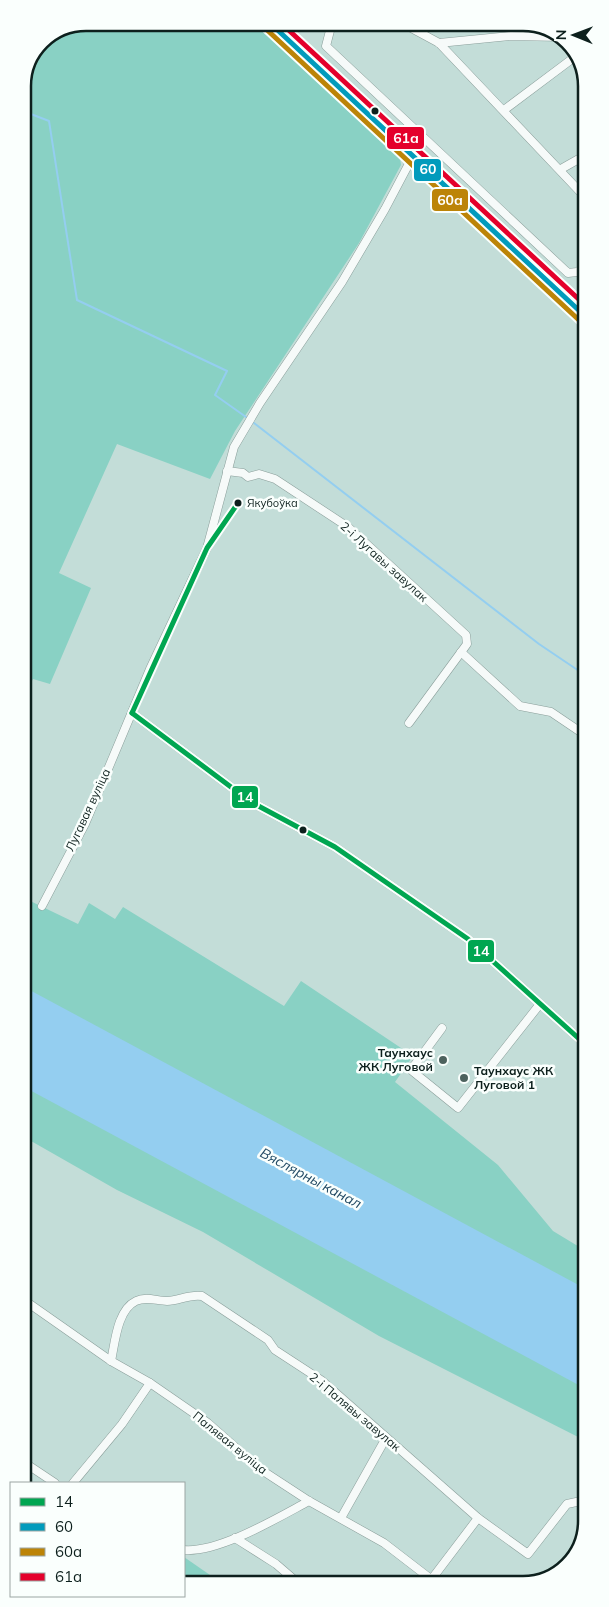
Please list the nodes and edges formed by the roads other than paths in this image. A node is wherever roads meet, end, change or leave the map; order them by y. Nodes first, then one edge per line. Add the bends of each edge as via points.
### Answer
1 (279, 31) edge
2 (330, 31) edge
3 (417, 31) edge
4 (548, 37) edge
5 (439, 43) junction
6 (571, 60) edge
7 (504, 110) junction
8 (412, 156) junction
9 (578, 159) edge
10 (561, 169) junction
11 (578, 189) edge
12 (578, 271) edge
13 (578, 310) edge
14 (226, 471) junction
15 (461, 652) junction
16 (132, 713) junction
17 (409, 723) dead end
18 (578, 730) edge
19 (42, 906) dead end
20 (540, 1004) junction
21 (442, 1028) dead end
22 (578, 1038) edge
23 (31, 1305) edge
24 (111, 1361) junction
25 (150, 1383) junction
26 (386, 1438) junction
27 (31, 1467) edge
28 (53, 1482) edge
29 (75, 1482) edge
30 (309, 1501) junction
31 (578, 1502) edge
32 (341, 1518) junction
33 (478, 1518) junction
34 (235, 1538) junction
35 (185, 1550) edge
36 (290, 1576) edge
37 (427, 1576) edge
38 (437, 1576) edge

1 - 8 street
2 - 12 street via 326,46 557,264 568,273
3 - 5 street
4 - 5 street via 511,36
5 - 7 street
6 - 7 street
7 - 10 street
8 - 13 street
8 - 14 street, Лугавая вуліца via 342,282 234,447
9 - 10 street
10 - 11 street
14 - 15 street, 2-і Лугавы завулак via 275,479 348,527 466,634 467,644
14 - 16 street, Лугавая вуліца via 207,548
15 - 17 street
15 - 18 street via 520,706 551,712
16 - 19 street, Лугавая вуліца via 85,824
16 - 20 street via 251,802 334,847 468,939
20 - 21 street via 458,1108 411,1070
20 - 22 street
23 - 24 street, Палявая вуліца
24 - 25 street, Палявая вуліца
24 - 26 street, 2-і Палявы завулак via 122,1317 136,1301 170,1301 192,1295 202,1296 321,1380
25 - 29 street
25 - 30 street, Палявая вуліца via 208,1423 260,1469
26 - 32 street
26 - 33 street, 2-і Палявы завулак
27 - 28 street
30 - 32 street, Палявая вуліца
30 - 34 street
31 - 33 street, 2-і Палявы завулак via 567,1504 528,1554
32 - 37 street, Палявая вуліца via 384,1543
33 - 38 street
34 - 35 street via 195,1551
34 - 36 street

